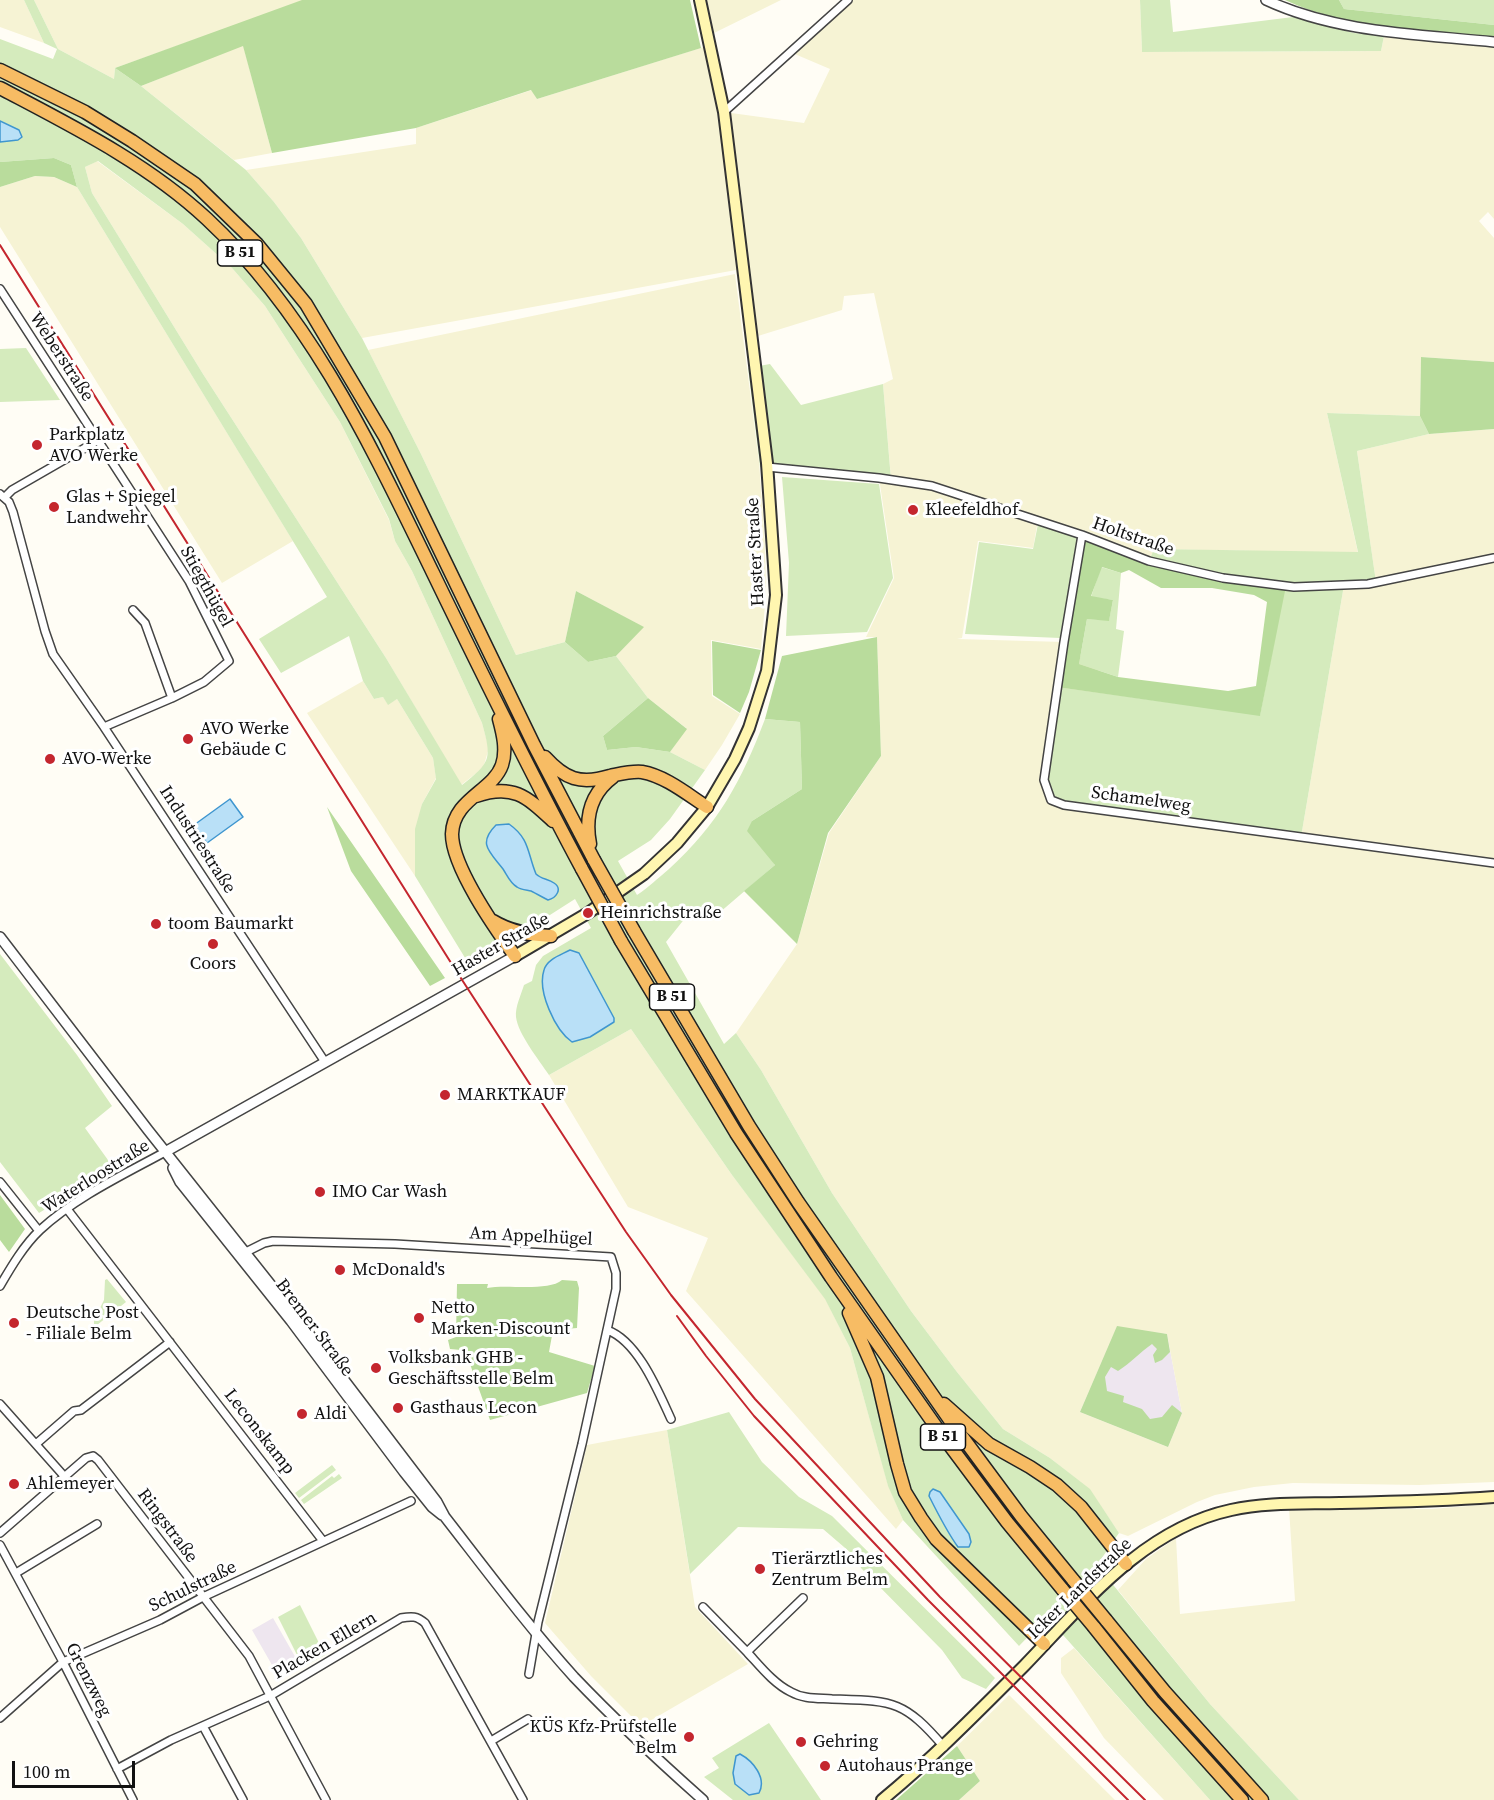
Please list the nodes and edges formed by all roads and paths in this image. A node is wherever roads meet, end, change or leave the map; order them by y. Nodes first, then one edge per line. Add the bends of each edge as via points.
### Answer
1 (700, 0) edge
2 (848, 0) edge
3 (1266, 0) edge
4 (1494, 42) edge
5 (0, 70) edge
6 (0, 88) edge
7 (724, 112) junction
8 (0, 289) edge
9 (97, 441) junction
10 (767, 467) junction
11 (2, 496) edge
12 (1082, 535) junction
13 (1494, 558) edge
14 (133, 610) dead end
15 (172, 698) junction
16 (494, 698) junction
17 (104, 727) junction
18 (534, 745) junction
19 (616, 775) junction
20 (472, 798) junction
21 (707, 807) junction
22 (560, 828) junction
23 (594, 860) junction
24 (1494, 863) edge
25 (492, 921) junction
26 (551, 936) junction
27 (0, 937) edge
28 (515, 956) junction
29 (325, 1062) junction
30 (165, 1152) junction
31 (0, 1182) edge
32 (67, 1209) junction
33 (39, 1231) junction
34 (246, 1252) junction
35 (831, 1277) junction
36 (0, 1286) edge
37 (607, 1330) junction
38 (170, 1342) junction
39 (931, 1393) junction
40 (0, 1404) edge
41 (671, 1419) dead end
42 (36, 1444) junction
43 (64, 1476) junction
44 (1494, 1497) edge
45 (411, 1501) dead end
46 (445, 1517) junction
47 (97, 1524) dead end
48 (0, 1533) edge
49 (323, 1541) junction
50 (0, 1545) edge
51 (1126, 1564) junction
52 (16, 1573) junction
53 (203, 1597) junction
54 (802, 1598) dead end
55 (703, 1607) dead end
56 (537, 1634) junction
57 (1044, 1644) junction
58 (747, 1652) junction
59 (63, 1662) junction
60 (529, 1674) dead end
61 (270, 1696) junction
62 (0, 1718) edge
63 (528, 1719) dead end
64 (203, 1726) junction
65 (491, 1742) junction
66 (944, 1747) junction
67 (117, 1769) junction
68 (133, 1800) edge
69 (243, 1800) edge
70 (326, 1800) edge
71 (523, 1800) edge
72 (703, 1800) edge
73 (882, 1800) edge
74 (1242, 1800) edge
75 (1262, 1800) edge

1 - 7 main road, Haster Straße
2 - 7 street
3 - 4 street via 1303,15 1355,28
5 - 18 highway, B 51 via 85,112 195,184 257,244 306,304 384,437
6 - 16 highway, B 51 via 123,155 207,219 251,264 291,314 370,446
7 - 10 main road, Haster Straße
8 - 9 street, Weberstraße
9 - 11 street, Industriestraße
9 - 15 street, Stiegthügel via 189,581 227,654 229,662 204,682
10 - 12 street, Holtstraße via 932,486
10 - 21 main road, Haster Straße via 776,595 767,671 749,728
11 - 17 street, Industriestraße via 13,512 53,654
12 - 13 street, Holtstraße via 1149,561 1223,578 1294,587 1368,584
12 - 24 street, Schamelweg via 1044,780 1051,800 1064,805
14 - 15 street via 145,623
15 - 17 street, Stiegthügel
16 - 20 highway via 504,746 502,766
16 - 22 highway, B 51
17 - 29 street, Industriestraße
18 - 19 highway via 567,777 598,780
18 - 23 highway, B 51
19 - 21 highway via 642,772
19 - 23 highway via 596,794 589,809 587,827
20 - 22 highway via 488,792 517,793
20 - 25 highway via 455,819 454,852
21 - 26 main road, Haster Straße via 678,843 644,874
22 - 35 highway, B 51, bridge via 621,941 736,1133
23 - 39 highway, B 51, bridge via 743,1117
25 - 26 highway via 521,933
25 - 28 highway
26 - 28 main road, Haster Straße
27 - 30 street, Bremer Straße
28 - 29 street, Haster Straße
29 - 30 street, Haster Straße
30 - 32 street, Waterloostraße
30 - 34 street, Bremer Straße
30 - 46 street, Bremer Straße via 180,1182 411,1481
31 - 33 street
32 - 33 street, Waterloostraße
32 - 38 street, Leconskamp
33 - 36 street, Waterloostraße
34 - 37 street, Am Appelhügel via 273,1241 611,1257 616,1273
34 - 46 street, Bremer Straße
35 - 57 highway, B 51 via 877,1377 897,1464 906,1492 921,1518 936,1539
35 - 74 highway, B 51, bridge via 1008,1522 1153,1701
37 - 41 street via 622,1338 651,1376
37 - 56 street, Am Appelhügel
38 - 42 street
38 - 49 street, Leconskamp
39 - 51 highway, B 51 via 989,1444 1057,1485 1081,1507
39 - 75 highway, B 51, bridge via 1021,1516 1165,1692
40 - 42 street
42 - 43 street
43 - 48 street
43 - 53 street, Ringstraße via 86,1458 93,1456 98,1460
44 - 51 main road, Icker Landstraße via 1289,1504 1232,1510 1173,1531
45 - 49 street, Schulstraße
46 - 56 street, Bremer Straße
47 - 52 street
49 - 53 street, Schulstraße
50 - 52 street, Grenzweg
51 - 57 main road, Icker Landstraße
52 - 59 street, Grenzweg
53 - 59 street, Schulstraße
53 - 61 street, Ringstraße via 249,1656
54 - 58 street
55 - 58 street
56 - 60 street
56 - 72 street, Bremer Straße via 610,1713
57 - 66 main road, Icker Landstraße
58 - 66 street via 791,1693 809,1698 891,1704 907,1710
59 - 62 street, Schulstraße
59 - 67 street, Grenzweg
61 - 64 street, Placken Ellern
61 - 65 street, Placken Ellern via 401,1618 411,1616 425,1623
61 - 70 street, Ringstraße
63 - 65 street
64 - 67 street, Placken Ellern
64 - 69 street
65 - 71 street, Placken Ellern
66 - 73 main road, Icker Landstraße
67 - 68 street, Grenzweg

